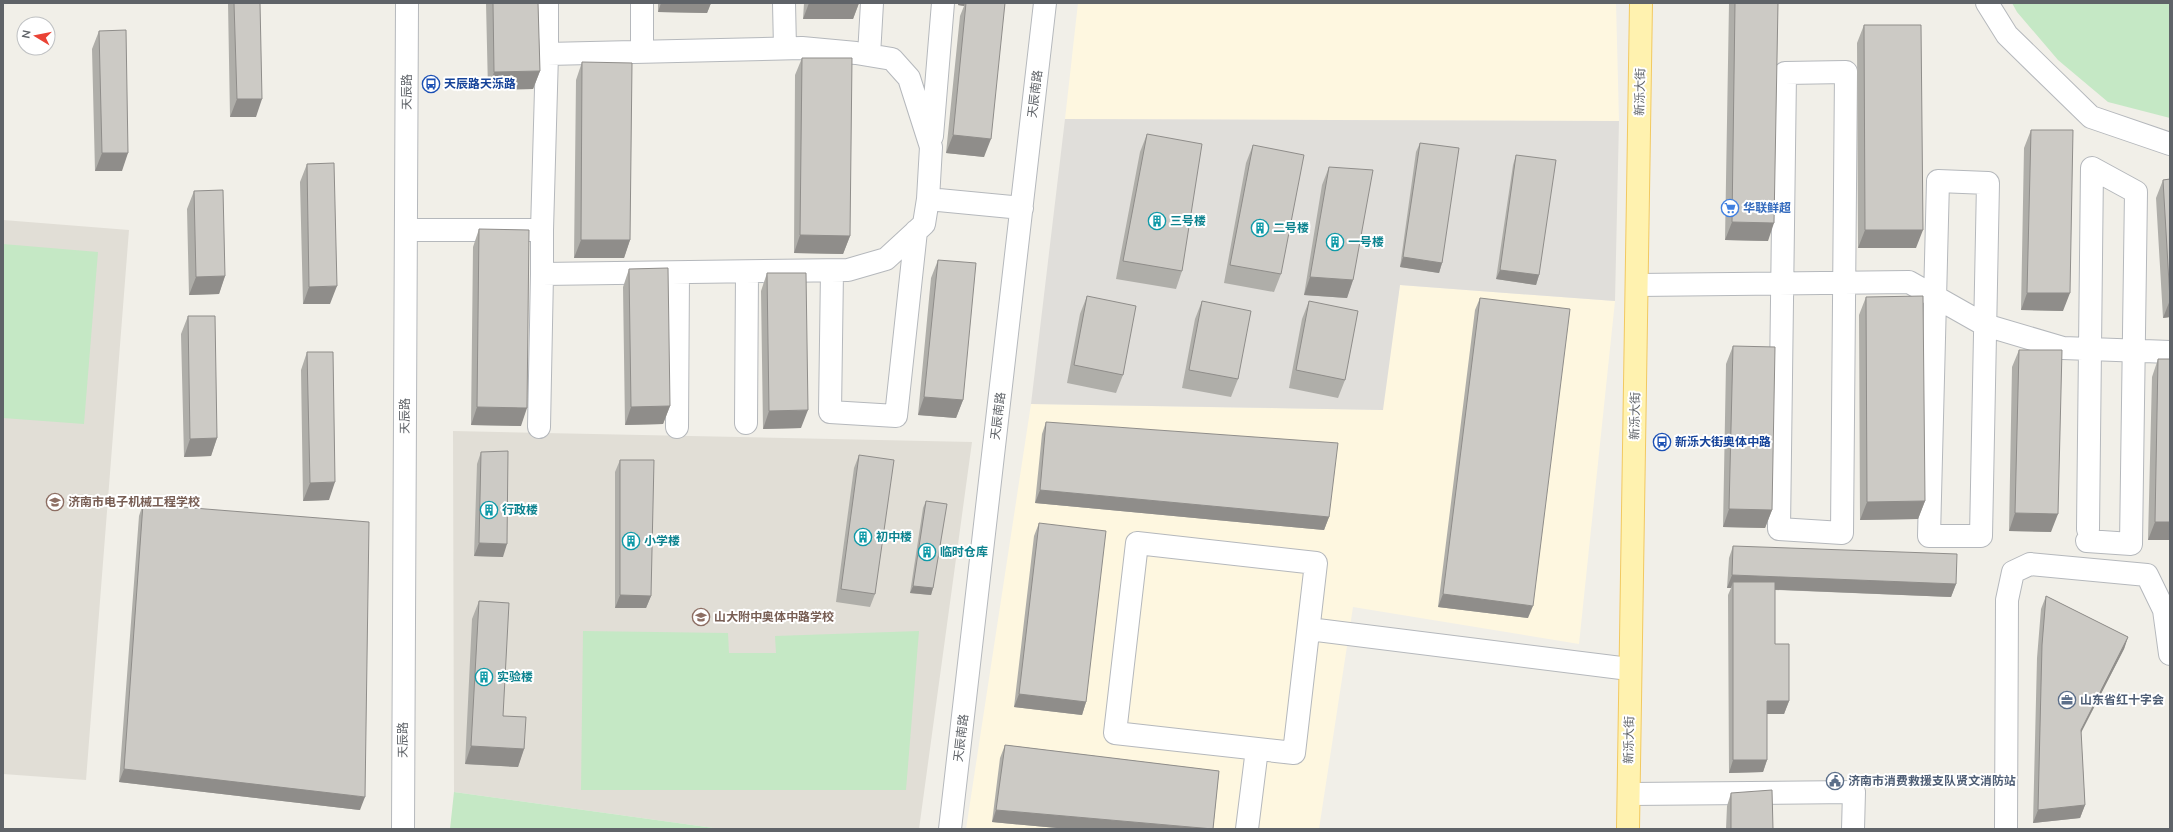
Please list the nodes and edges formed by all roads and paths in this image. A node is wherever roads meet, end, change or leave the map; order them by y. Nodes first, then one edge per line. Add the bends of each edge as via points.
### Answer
1 (407, 3) edge
2 (547, 3) edge
3 (642, 3) edge
4 (784, 3) edge
5 (872, 3) edge
6 (943, 3) edge
7 (1046, 3) edge
8 (1641, 3) edge
9 (1987, 3) edge
10 (785, 48) junction
11 (642, 52) junction
12 (547, 54) junction
13 (870, 55) junction
14 (2170, 144) edge
15 (931, 147) junction
16 (928, 199) junction
17 (1022, 208) junction
18 (406, 230) junction
19 (542, 230) junction
20 (916, 232) junction
21 (832, 271) junction
22 (747, 272) junction
23 (678, 273) junction
24 (542, 274) junction
25 (1844, 282) junction
26 (1782, 283) junction
27 (1637, 285) junction
28 (1935, 296) junction
29 (1985, 325) junction
30 (2090, 350) junction
31 (2134, 352) junction
32 (2170, 352) edge
33 (746, 423) dead end
34 (539, 427) dead end
35 (677, 427) dead end
36 (1308, 629) junction
37 (2170, 654) edge
38 (1629, 669) junction
39 (1257, 748) junction
40 (1629, 794) junction
41 (403, 829) edge
42 (950, 829) edge
43 (1247, 829) edge
44 (1628, 829) edge
45 (1853, 829) edge
46 (2006, 829) edge

1 - 18 street, 天辰路
2 - 12 street
3 - 11 street
4 - 10 street
5 - 13 street
6 - 15 street
7 - 17 street, 天辰南路
8 - 27 main road, 新泺大街
9 - 14 street via 2007,35 2091,117
10 - 11 street
10 - 13 street
11 - 12 street
12 - 19 street
13 - 15 street via 892,59 909,78
15 - 16 street
16 - 17 street
16 - 20 street via 924,224
17 - 42 street, 天辰南路
18 - 19 street
18 - 41 street, 天辰路
19 - 24 street
20 - 21 street via 886,259 848,270
20 - 21 street via 896,416 830,412
21 - 22 street
22 - 23 street
22 - 33 street
23 - 24 street
23 - 35 street
24 - 34 street
25 - 26 street
25 - 26 street via 1846,72 1785,73
25 - 26 street via 1842,533 1779,529
25 - 28 street via 1909,282
26 - 27 street
27 - 38 main road, 新泺大街
28 - 29 street
28 - 29 street via 1938,181 1988,183
28 - 29 street via 1929,536 1980,536
29 - 30 street via 2063,348
30 - 31 street
30 - 31 street via 2092,168 2136,192
30 - 31 street via 2088,535 2131,544
31 - 32 street
36 - 38 street
36 - 39 street via 1294,753
36 - 39 street via 1316,563 1137,543 1115,733
37 - 46 street via 2164,610 2147,575 2030,564 2013,572 2007,600
38 - 40 main road, 新泺大街
39 - 43 street
40 - 44 main road, 新泺大街
40 - 45 street via 1854,792

